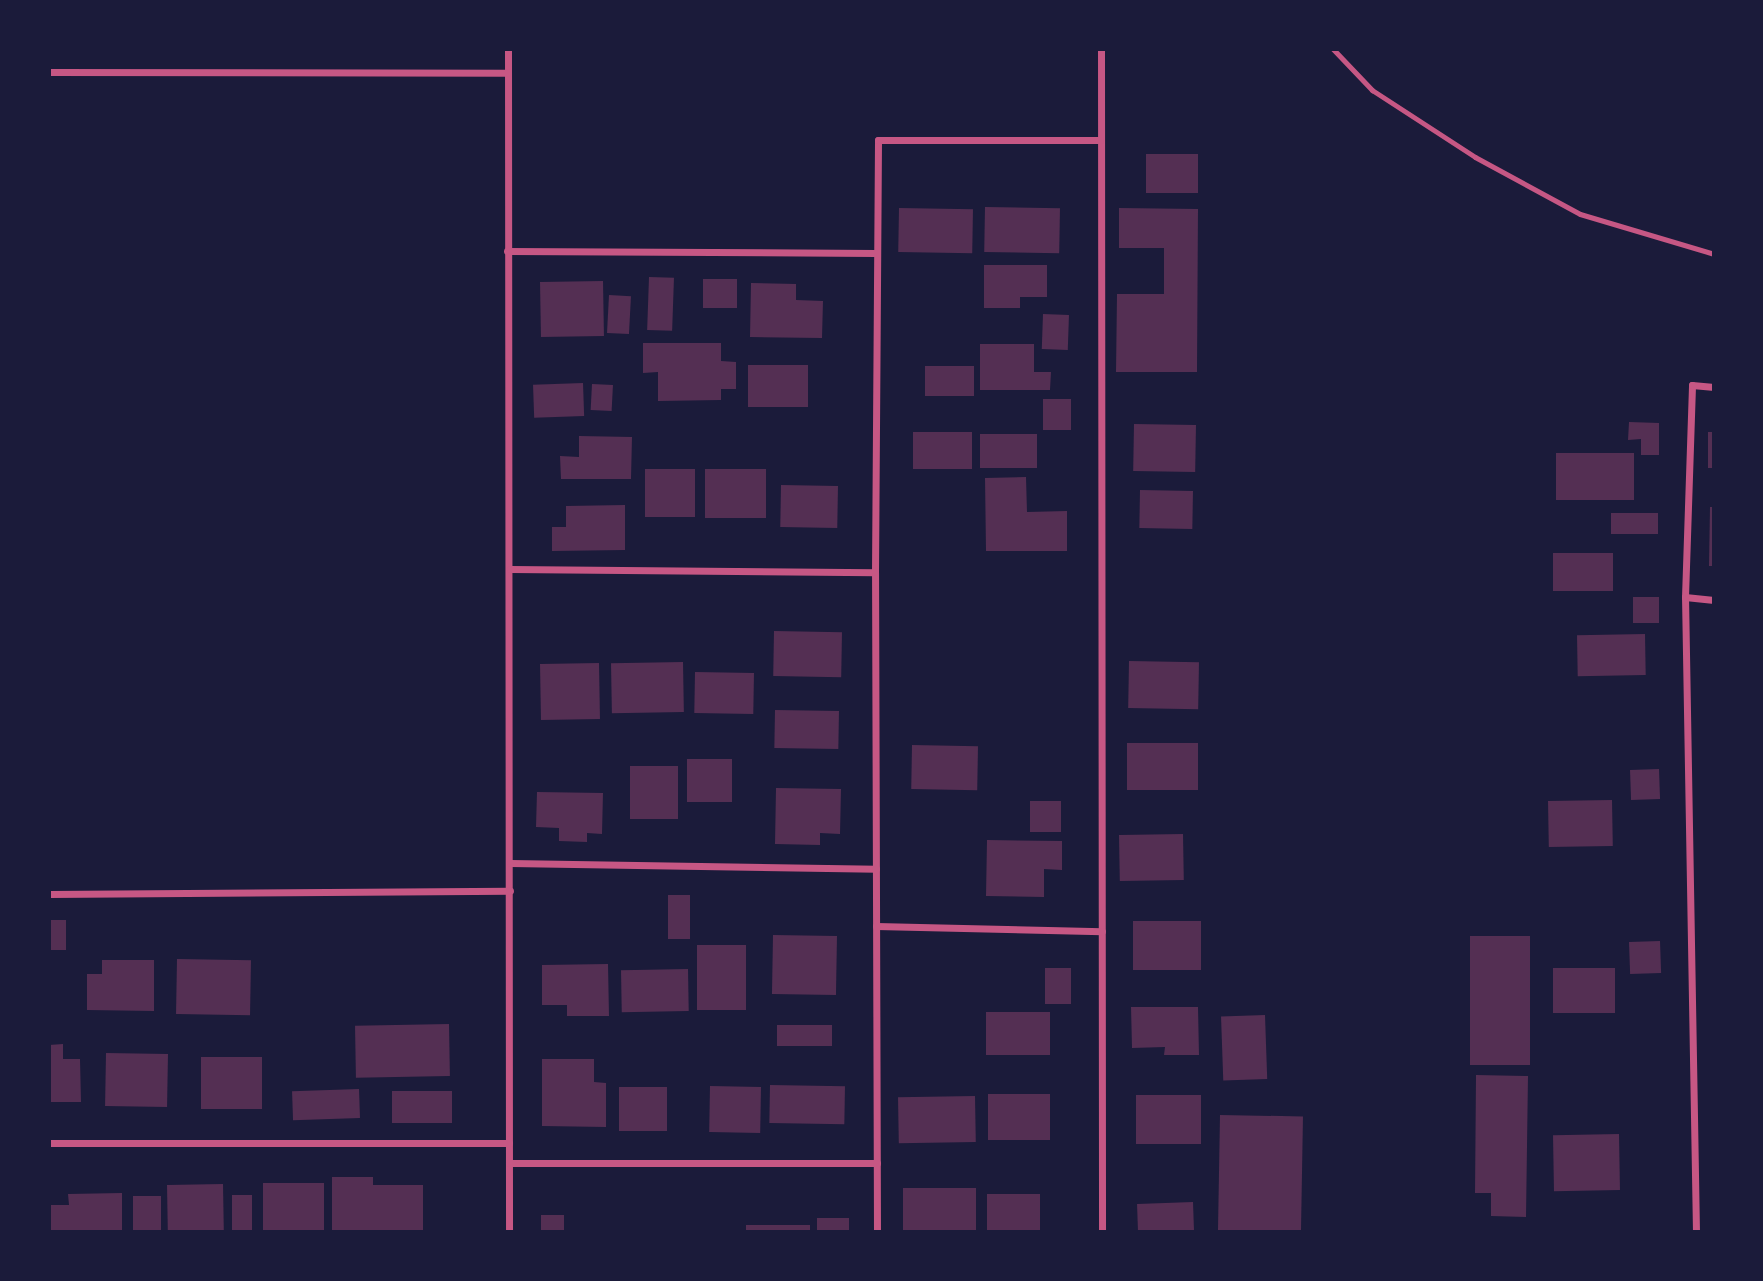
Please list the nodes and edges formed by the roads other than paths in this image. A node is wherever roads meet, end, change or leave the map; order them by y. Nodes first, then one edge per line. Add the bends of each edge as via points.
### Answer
1 (508, 49) edge
2 (1101, 49) edge
3 (1333, 49) edge
4 (49, 72) edge
5 (508, 74) junction
6 (1100, 140) junction
7 (507, 251) junction
8 (876, 253) junction
9 (1714, 254) edge
10 (1714, 387) edge
11 (510, 569) junction
12 (874, 572) junction
13 (1685, 597) junction
14 (1714, 600) edge
15 (510, 863) junction
16 (876, 869) junction
17 (510, 891) junction
18 (49, 894) edge
19 (876, 926) junction
20 (1102, 931) junction
21 (49, 1143) edge
22 (509, 1143) junction
23 (509, 1163) junction
24 (877, 1163) junction
25 (509, 1232) edge
26 (877, 1232) edge
27 (1102, 1232) edge
28 (1696, 1232) edge

1 - 5 street
2 - 6 street
3 - 9 lane via 1372,90 1475,157 1580,214
4 - 5 street
5 - 7 street
6 - 8 street via 878,140
6 - 20 street
7 - 8 street
7 - 11 street
8 - 12 street
10 - 13 street via 1692,385
11 - 12 street
11 - 15 street
12 - 16 street
13 - 14 street
13 - 28 street
15 - 16 street
15 - 17 street
16 - 19 street
17 - 18 street
17 - 22 street
19 - 20 street
19 - 24 street
20 - 27 street
21 - 22 street
22 - 23 street
23 - 24 street
23 - 25 street
24 - 26 street

